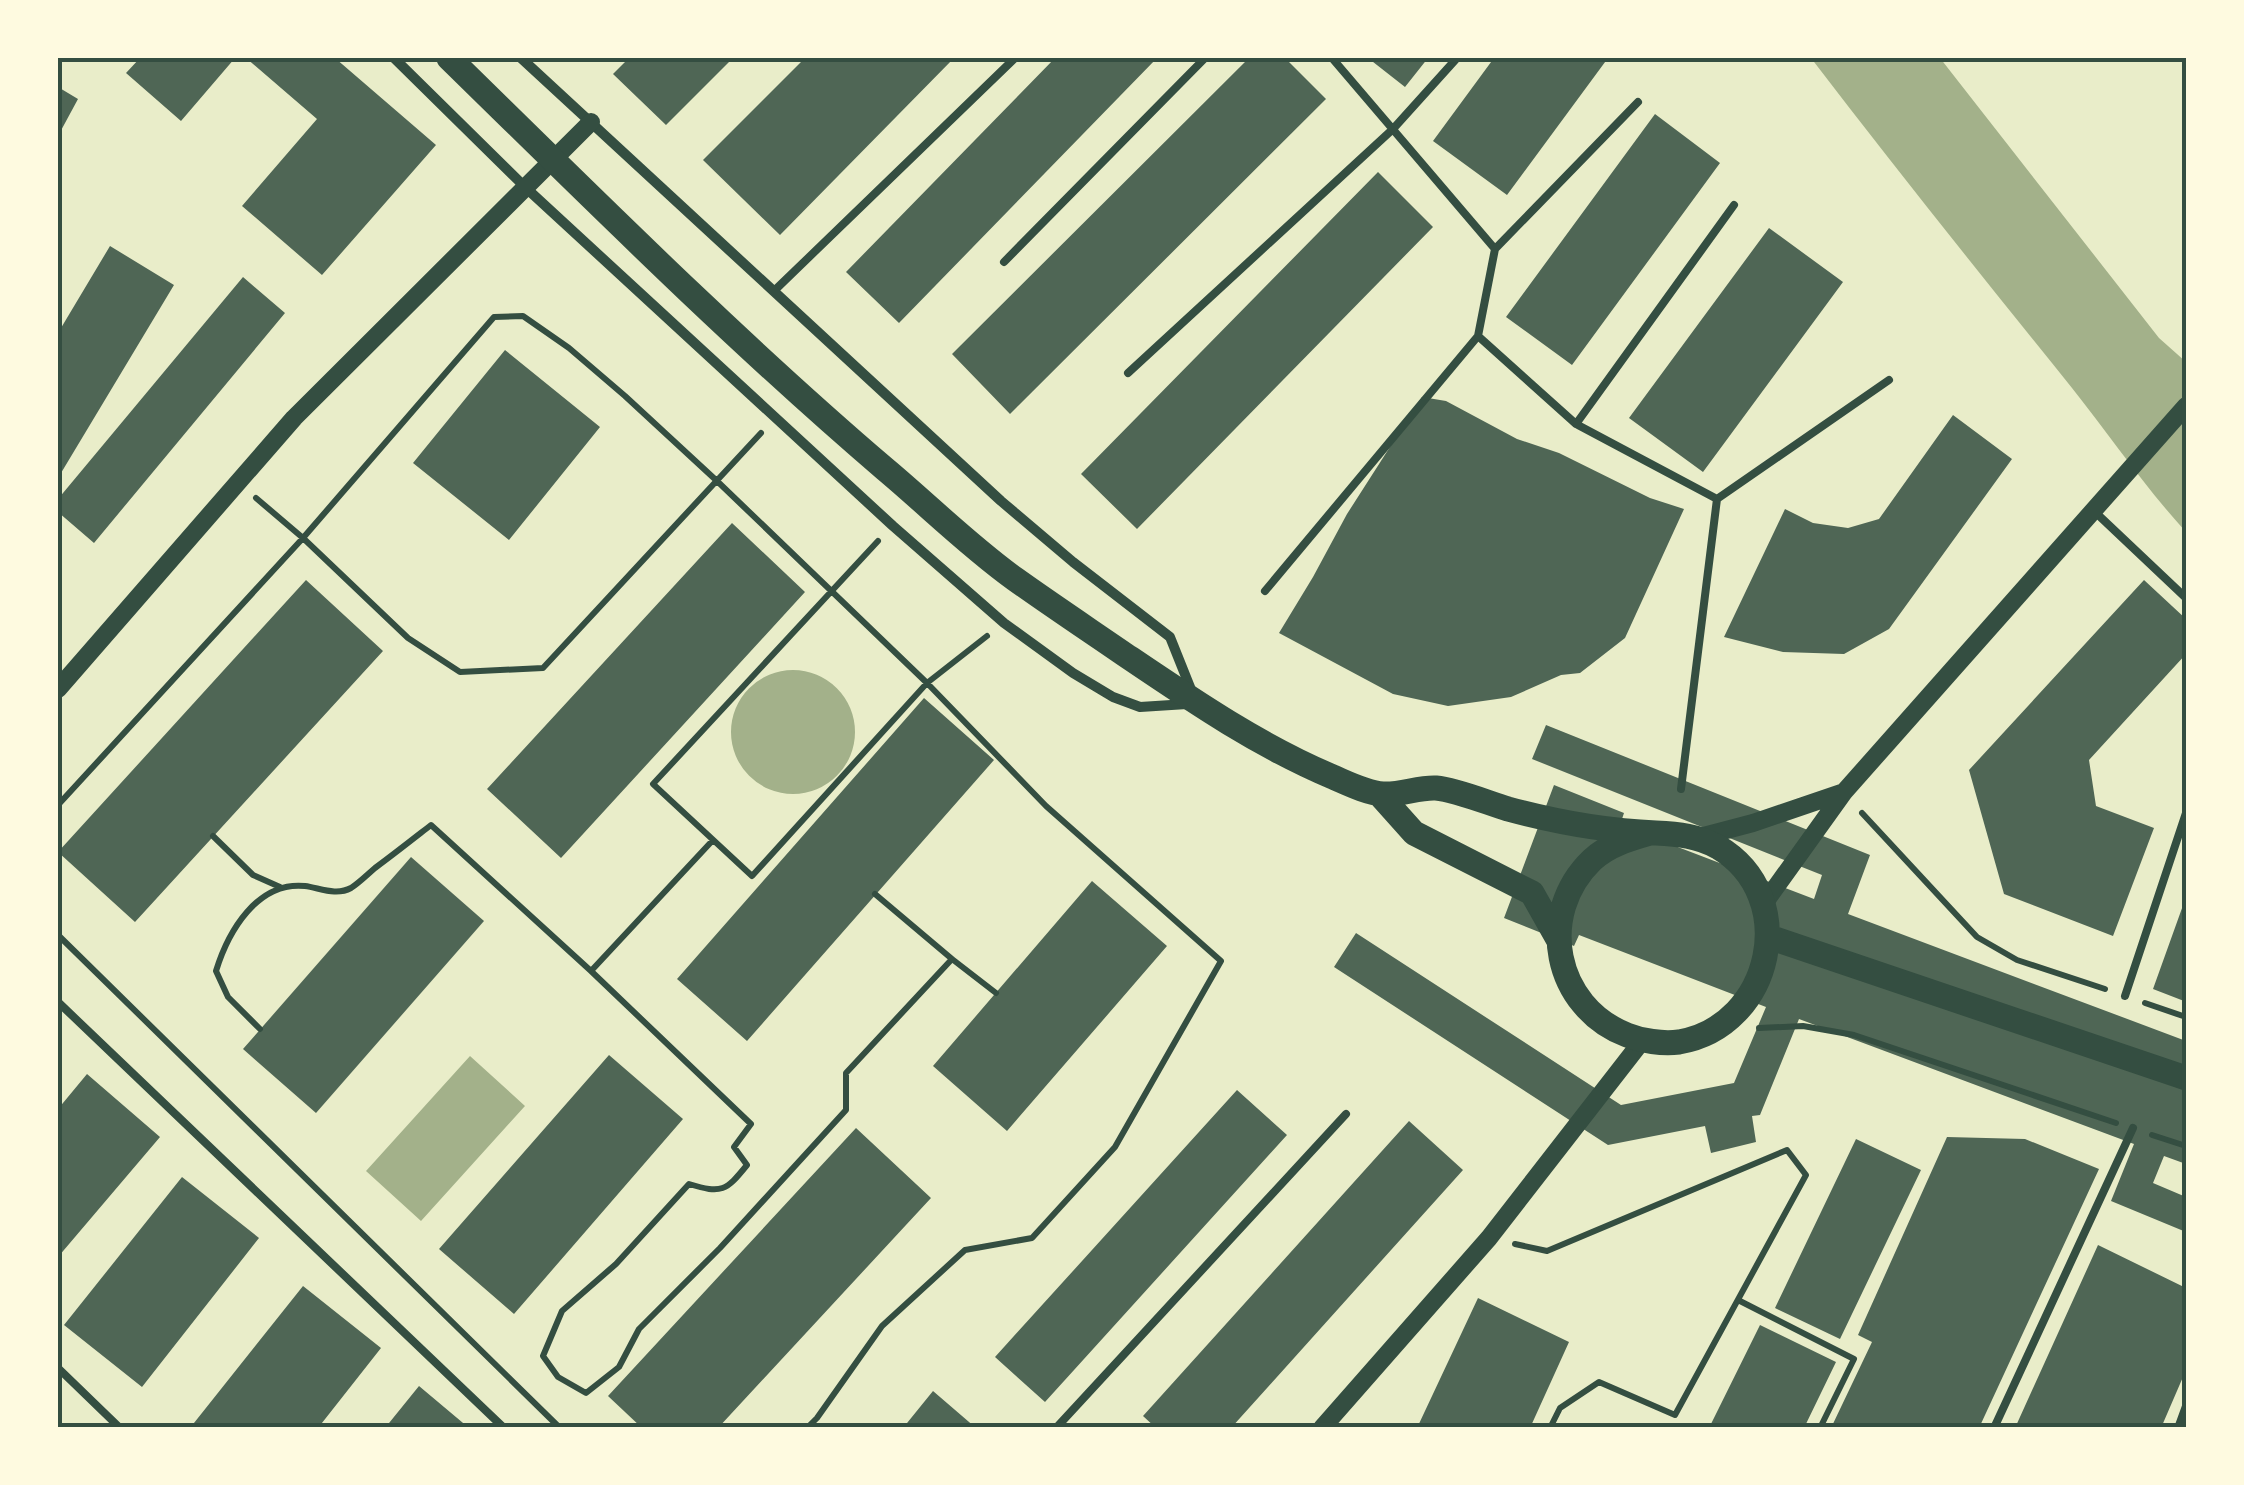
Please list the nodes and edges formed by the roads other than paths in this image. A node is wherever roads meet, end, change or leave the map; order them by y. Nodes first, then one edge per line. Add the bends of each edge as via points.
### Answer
1 (394, 58) edge
2 (448, 58) edge
3 (521, 58) edge
4 (1014, 58) edge
5 (1205, 58) edge
6 (1332, 58) edge
7 (1457, 58) edge
8 (1638, 102) dead end
9 (590, 122) junction
10 (1393, 129) junction
11 (554, 159) junction
12 (525, 188) junction
13 (1734, 205) dead end
14 (1495, 249) junction
15 (1004, 262) dead end
16 (775, 290) junction
17 (1478, 336) junction
18 (1128, 373) dead end
19 (1888, 380) dead end
20 (2186, 406) edge
21 (1576, 424) junction
22 (1716, 499) junction
23 (2094, 511) junction
24 (1265, 591) dead end
25 (2186, 598) edge
26 (58, 689) edge
27 (1196, 704) junction
28 (1682, 789) dead end
29 (1844, 792) junction
30 (1380, 794) junction
31 (2186, 813) edge
32 (1650, 833) junction
33 (1696, 838) junction
34 (1764, 905) junction
35 (1769, 938) junction
36 (1558, 939) junction
37 (2126, 996) road end
38 (58, 1002) edge
39 (1642, 1041) junction
40 (2186, 1078) edge
41 (1346, 1114) dead end
42 (2133, 1128) road end
43 (58, 1368) edge
44 (2186, 1406) edge
45 (120, 1428) edge
46 (504, 1428) edge
47 (1056, 1428) edge
48 (1322, 1428) edge
49 (1994, 1428) edge
50 (2178, 1428) edge

1 - 12 street
2 - 11 main road
3 - 9 street
4 - 16 lane
5 - 15 lane
6 - 10 lane
7 - 10 lane
8 - 14 lane
9 - 11 street
9 - 16 street
10 - 14 lane
10 - 18 lane
11 - 12 street
11 - 27 main road via 797,394 1011,576
12 - 26 street via 294,418
12 - 27 street via 1004,623 1113,697 1140,706
13 - 21 lane
14 - 17 lane
16 - 27 street via 1001,501 1170,637
17 - 21 lane
17 - 24 lane
19 - 22 lane
20 - 23 street
21 - 22 lane
22 - 28 lane
23 - 25 lane
23 - 29 street
27 - 30 main road via 1293,759
29 - 33 street
29 - 34 street
30 - 32 main road via 1436,788 1567,823
30 - 36 main road via 1414,833 1532,894
31 - 37 lane
32 - 33 main road
32 - 36 main road via 1594,858 1562,909
33 - 34 main road via 1747,872
34 - 35 main road
35 - 39 main road via 1760,977 1742,1008 1713,1030 1678,1042
35 - 40 main road
36 - 39 main road via 1564,974 1582,1005 1609,1028
38 - 46 lane
39 - 48 street via 1489,1238
41 - 47 lane
42 - 49 lane
43 - 45 lane
44 - 50 lane

